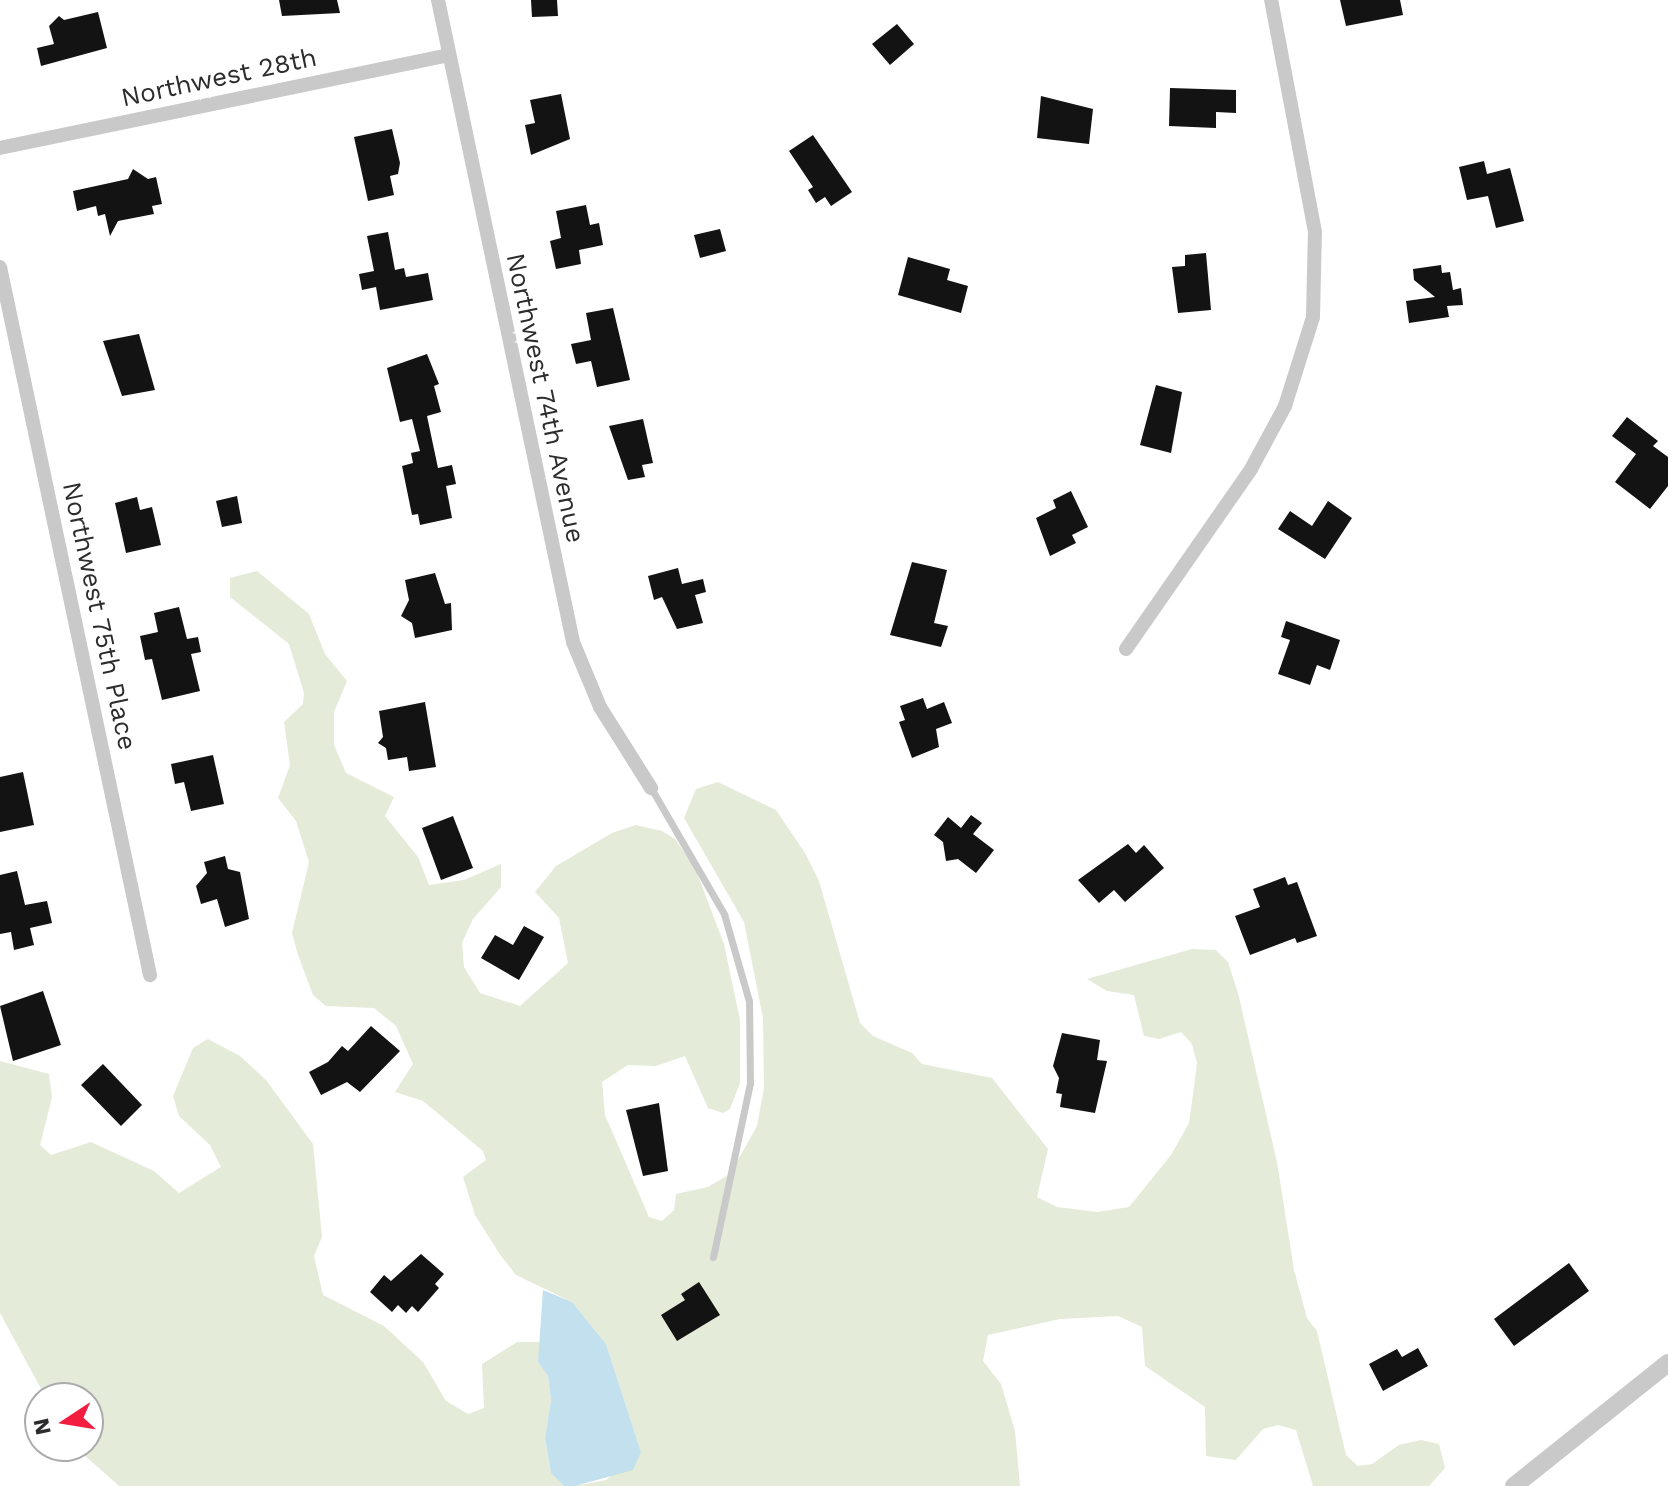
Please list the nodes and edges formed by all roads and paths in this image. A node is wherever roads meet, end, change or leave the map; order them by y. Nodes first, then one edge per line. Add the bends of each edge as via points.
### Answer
1 (438, 0) edge
2 (1271, 0) edge
3 (448, 55) junction
4 (0, 148) edge
5 (0, 267) edge
6 (1126, 649) dead end
7 (651, 788) joint
8 (150, 975) dead end
9 (713, 1257) dead end
10 (1668, 1363) edge
11 (1514, 1486) edge

1 - 3 street, Northwest 74th Avenue
2 - 6 street via 1315,232 1313,317 1285,406 1251,469
3 - 4 street, Northwest 28th
3 - 7 street, Northwest 74th Avenue via 573,642 600,707
5 - 8 street, Northwest 75th Place
7 - 9 lane via 724,914 749,1001 750,1083
10 - 11 street

